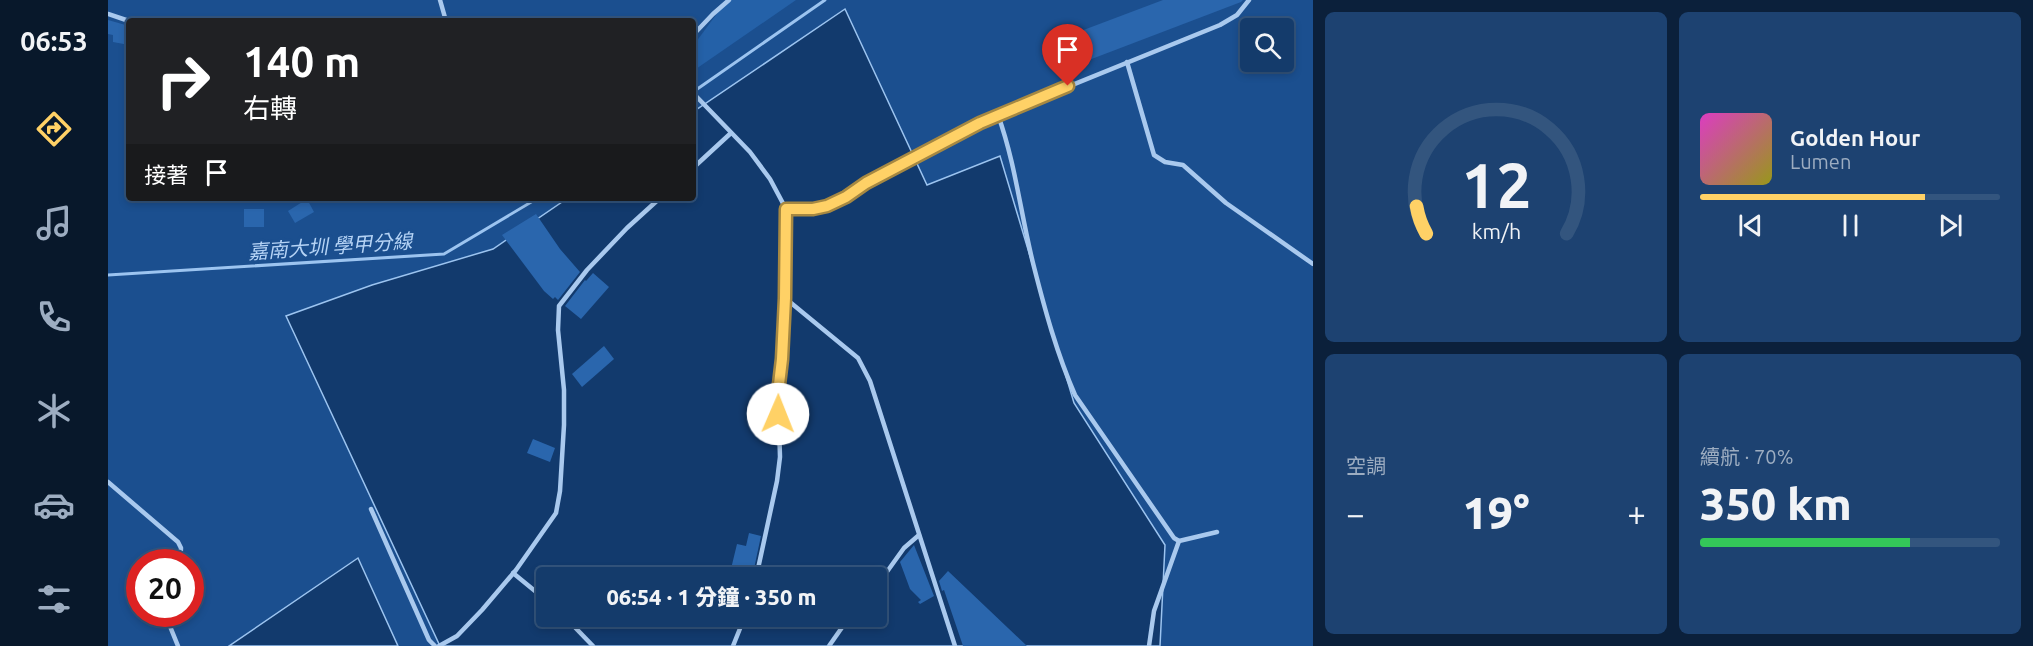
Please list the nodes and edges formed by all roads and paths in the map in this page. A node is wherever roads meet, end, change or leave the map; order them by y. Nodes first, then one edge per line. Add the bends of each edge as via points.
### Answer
1 (440, 0) edge
2 (729, 0) edge
3 (1249, 0) edge
4 (108, 14) edge
5 (445, 18) edge
6 (126, 20) edge
7 (696, 32) edge
8 (1127, 62) junction
9 (696, 97) edge
10 (998, 115) junction
11 (731, 133) junction
12 (696, 165) edge
13 (657, 201) edge
14 (786, 209) junction
15 (1313, 264) edge
16 (785, 298) junction
17 (108, 482) edge
18 (371, 509) dead end
19 (1217, 532) dead end
20 (919, 535) junction
21 (1179, 541) junction
22 (181, 549) edge
23 (758, 567) edge
24 (887, 572) edge
25 (513, 573) junction
26 (536, 592) edge
27 (170, 627) edge
28 (575, 627) edge
29 (741, 627) edge
30 (842, 627) edge
31 (178, 646) edge
32 (437, 646) edge
33 (593, 646) edge
34 (733, 646) edge
35 (829, 646) edge
36 (955, 646) edge
37 (1149, 646) edge

1 - 5 lane
2 - 7 lane
3 - 8 lane via 1237,15 1220,25
4 - 6 lane
8 - 10 lane
8 - 15 lane via 1154,155 1165,162 1183,165 1226,202
9 - 11 lane
10 - 14 lane via 827,206
10 - 21 lane via 1009,145 1034,268 1075,395
11 - 12 lane
11 - 14 lane via 770,179
13 - 25 lane via 595,262 559,306 564,390 560,491 556,513
14 - 16 lane
16 - 20 lane via 858,358 870,381
16 - 23 lane via 778,393 780,457
17 - 22 lane via 178,542
18 - 32 lane via 429,640
19 - 21 lane
20 - 24 lane
20 - 36 lane
21 - 37 lane via 1154,611
25 - 26 lane
25 - 32 lane via 457,636
27 - 31 lane
28 - 33 lane
29 - 34 lane
30 - 35 lane

